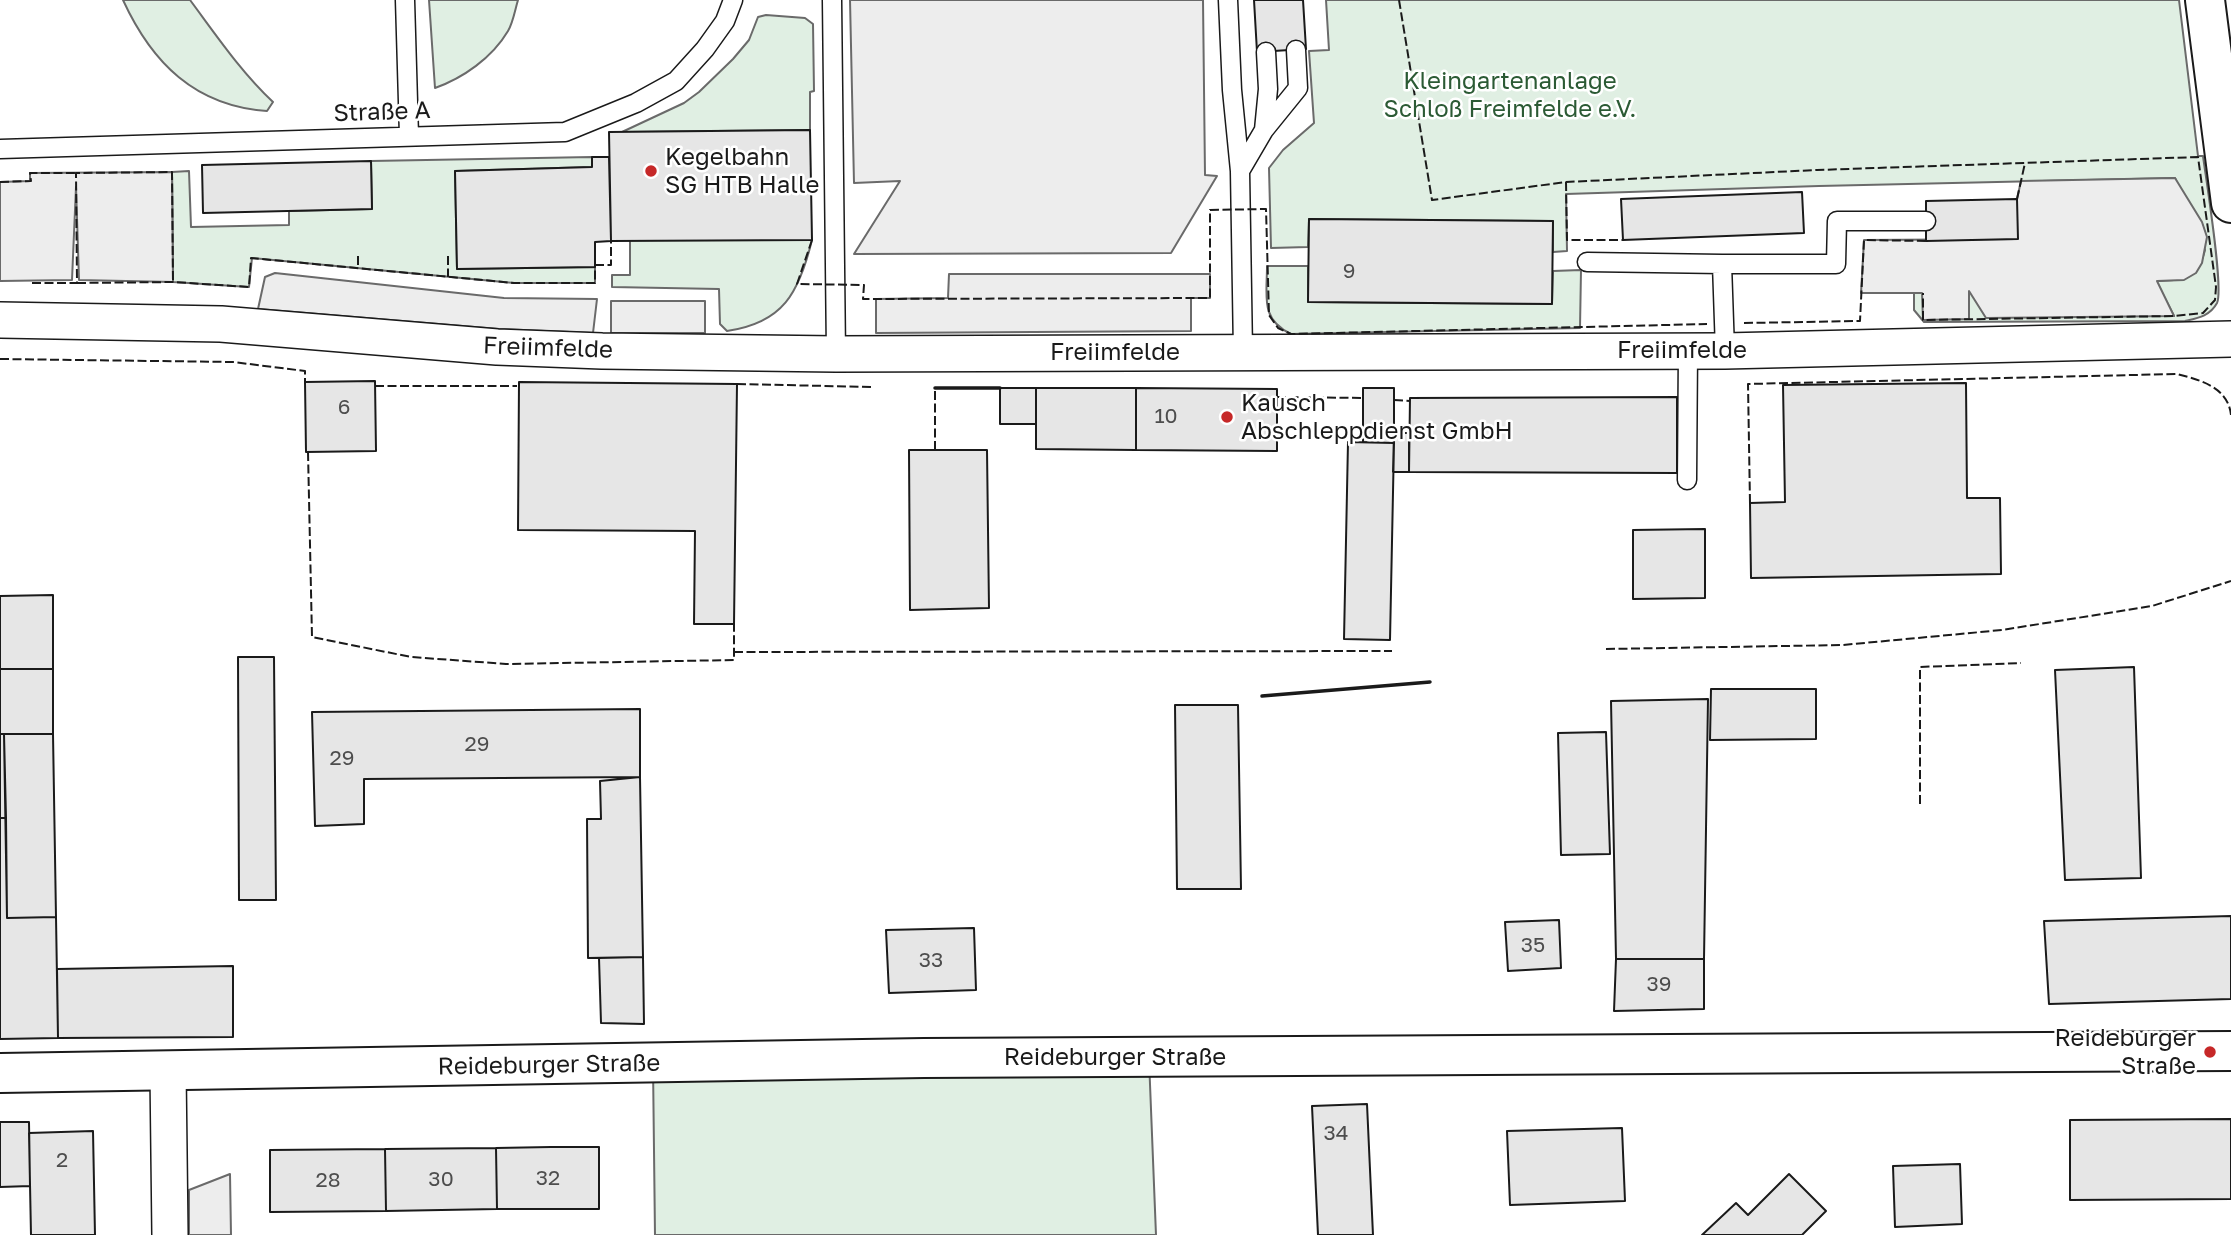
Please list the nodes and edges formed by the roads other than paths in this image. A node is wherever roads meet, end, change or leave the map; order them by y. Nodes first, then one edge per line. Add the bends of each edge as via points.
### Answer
1 (405, 0) edge
2 (733, 0) edge
3 (832, 0) edge
4 (1228, 0) edge
5 (2205, 0) edge
6 (1296, 50) dead end
7 (1266, 52) dead end
8 (1264, 130) junction
9 (409, 136) junction
10 (0, 149) edge
11 (1240, 171) junction
12 (2231, 200) edge
13 (1926, 221) dead end
14 (1587, 262) dead end
15 (1722, 264) junction
16 (0, 320) edge
17 (2231, 338) edge
18 (1688, 350) junction
19 (1725, 351) junction
20 (1243, 352) junction
21 (836, 354) junction
22 (1687, 480) dead end
23 (2231, 1051) edge
24 (167, 1072) junction
25 (0, 1073) edge
26 (170, 1235) edge

1 - 9 lane
2 - 9 lane, Straße A via 725,21 676,81 636,103 565,132
3 - 21 lane
4 - 11 lane
5 - 12 street
6 - 8 lane via 1298,88
7 - 8 lane
8 - 11 lane
9 - 10 lane, Straße A
11 - 20 lane
13 - 15 lane via 1837,221 1836,264
14 - 15 lane
15 - 19 lane
16 - 21 street, Freiimfelde via 221,324 497,347
17 - 19 street, Freiimfelde
18 - 19 street, Freiimfelde
18 - 20 street, Freiimfelde
18 - 22 lane
20 - 21 street, Freiimfelde
23 - 24 street, Reideburger Straße via 924,1058
24 - 25 street, Reideburger Straße
24 - 26 street

